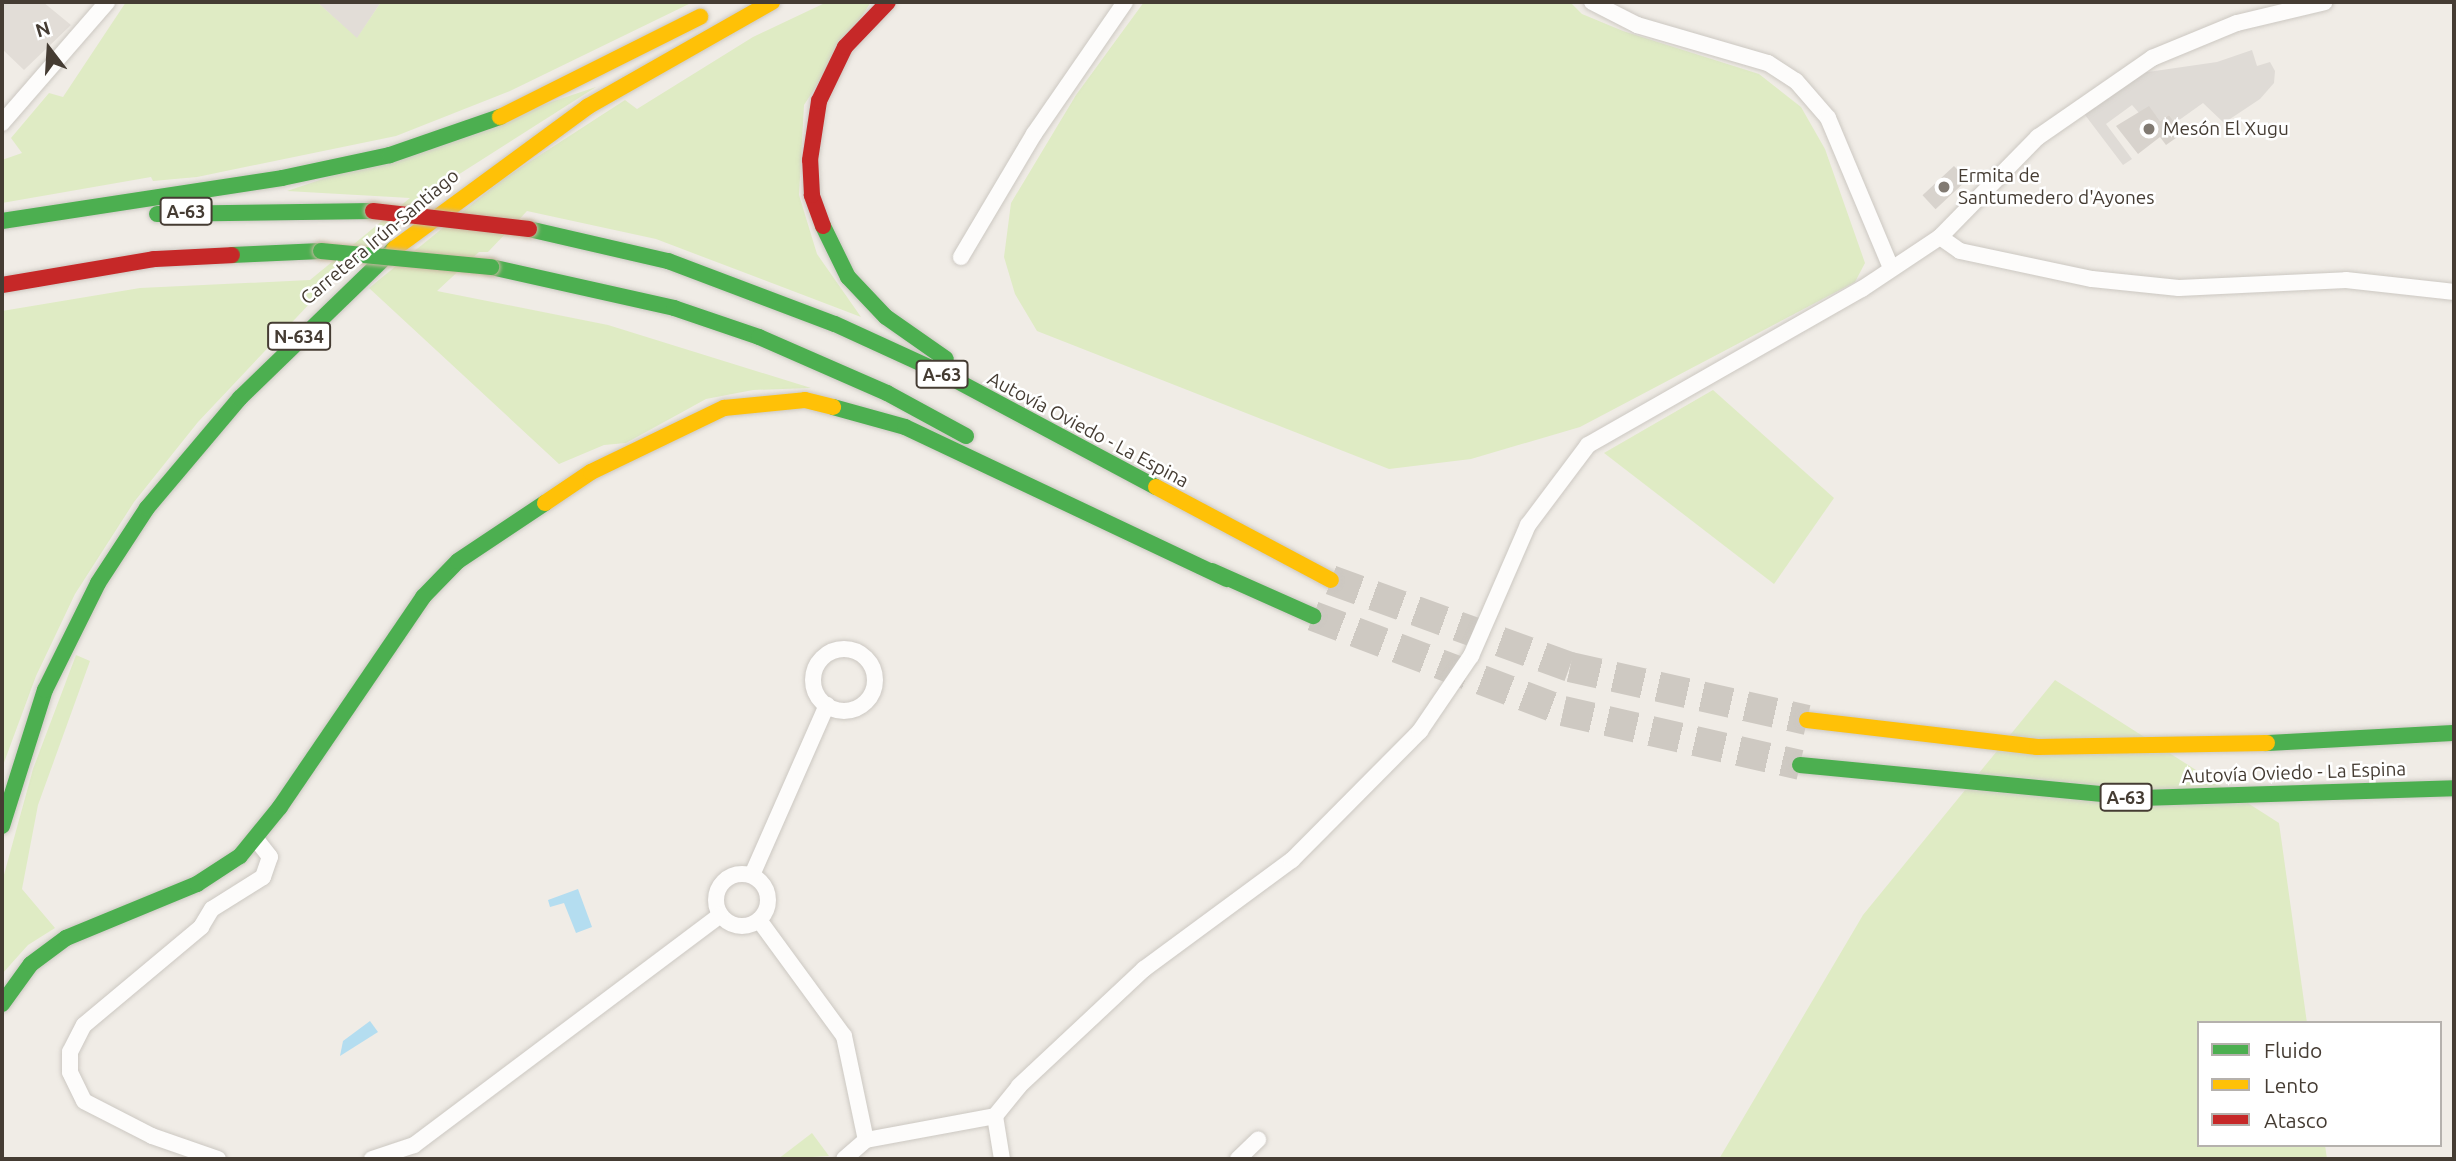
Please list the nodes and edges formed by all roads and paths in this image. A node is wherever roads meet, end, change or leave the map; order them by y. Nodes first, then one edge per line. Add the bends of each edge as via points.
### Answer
1 (107, 2) edge
2 (772, 2) edge
3 (888, 2) edge
4 (1125, 2) edge
5 (1592, 2) edge
6 (2325, 2) edge
7 (722, 7) dead end
8 (2, 123) edge
9 (2, 221) edge
10 (2, 237) edge
11 (1940, 237) junction
12 (961, 257) dead end
13 (1891, 268) junction
14 (2, 285) edge
15 (2454, 292) edge
16 (1144, 484) junction
17 (1227, 579) junction
18 (1331, 580) tunnel mouth
19 (1313, 616) tunnel mouth
20 (827, 705) junction
21 (1807, 720) tunnel mouth
22 (2454, 733) edge
23 (1800, 765) tunnel mouth
24 (2454, 788) edge
25 (2, 826) edge
26 (256, 839) junction
27 (752, 875) junction
28 (720, 915) junction
29 (759, 920) junction
30 (2, 1003) edge
31 (995, 1116) junction
32 (866, 1140) junction
33 (1258, 1140) dead end
34 (218, 1159) edge
35 (372, 1159) edge
36 (844, 1159) edge
37 (1002, 1159) edge
38 (1238, 1159) edge

1 - 8 street
2 - 25 highway, Carretera Irún-Santiago / N-634 via 587,107 482,178 359,277 240,398 147,508 97,583 44,690
3 - 16 highway via 867,18 845,47 813,128 812,195 833,255 864,296 907,333
4 - 12 street via 1034,134
5 - 13 street via 1637,25 1768,63 1796,81 1828,118
6 - 11 street via 2237,23 2152,58 2038,137
7 - 9 highway via 500,117 390,155 282,178
10 - 16 highway, Autovía Oviedo - La Espina / A-63, bridge via 178,212 373,211 529,229 668,261 835,324 944,374
11 - 13 street
11 - 15 street via 1960,251 2092,279 2179,288 2346,280
13 - 31 street via 1588,445 1528,525 1471,656 1420,731 1292,860 1144,969 1019,1086
14 - 17 highway, A-63, bridge via 130,262 321,251 491,267 674,308 832,368
16 - 18 highway, Autovía Oviedo - La Espina / A-63
17 - 19 highway, A-63
17 - 26 highway via 905,427 805,400 724,408 591,472 488,537 440,578
20 - 20 street via 845,712 872,695 874,670 858,652 836,649 818,662 813,687
20 - 27 street
21 - 22 highway, Autovía Oviedo - La Espina via 2037,747 2292,743
23 - 24 highway, Autovía Oviedo - La Espina / A-63 via 2141,798
26 - 30 highway via 221,872 57,944 31,964
26 - 34 street via 270,856 263,877 212,909 201,927 85,1026 70,1052 70,1072 84,1101 152,1136
27 - 28 street via 738,874 721,884 715,901
27 - 29 street via 768,892
28 - 29 street via 742,927
28 - 35 street via 414,1146
29 - 32 street via 844,1036
31 - 32 street
31 - 37 street
32 - 36 street
33 - 38 street

